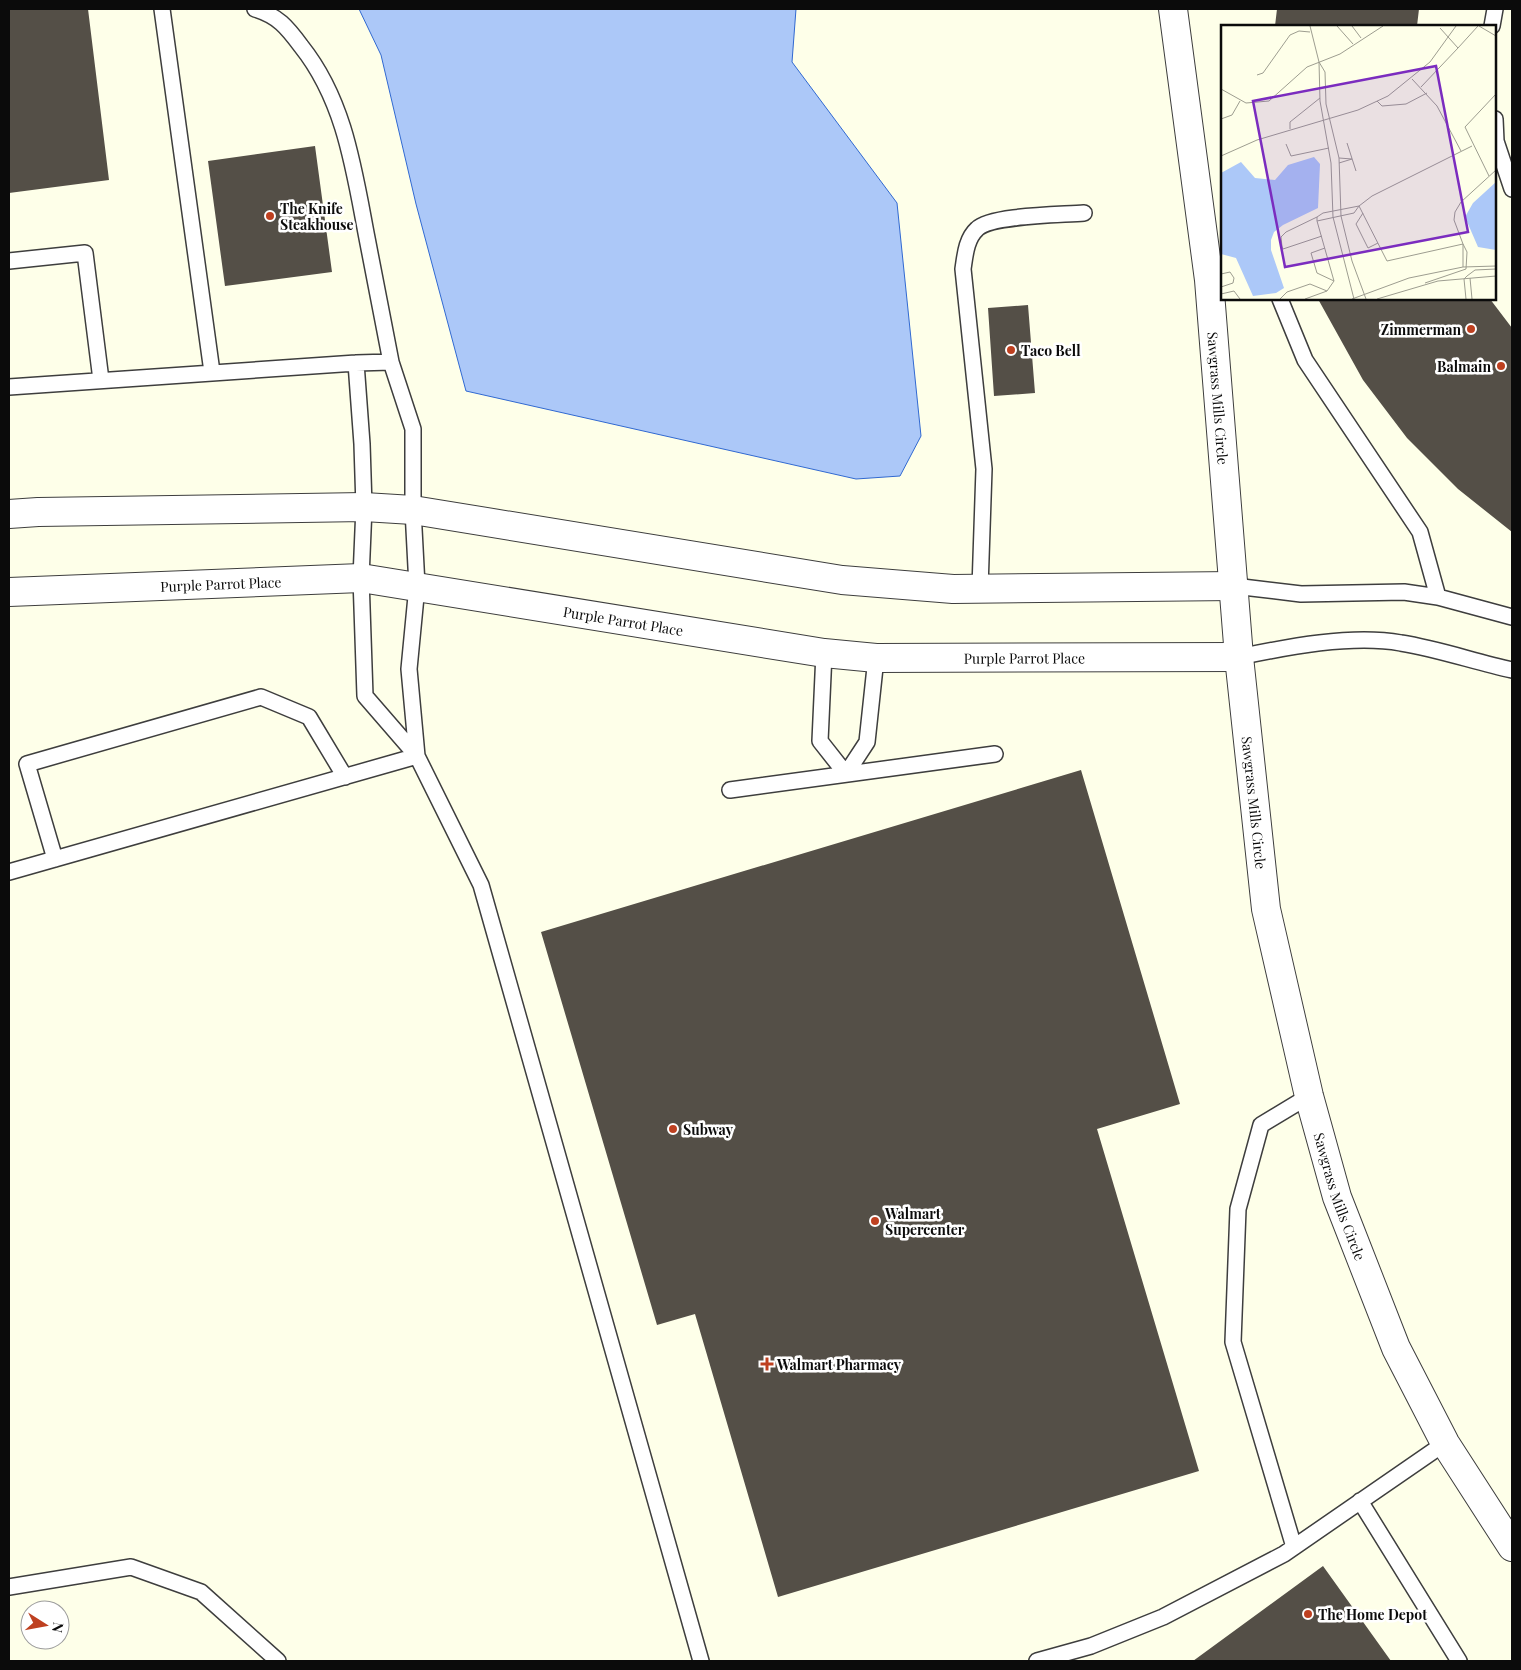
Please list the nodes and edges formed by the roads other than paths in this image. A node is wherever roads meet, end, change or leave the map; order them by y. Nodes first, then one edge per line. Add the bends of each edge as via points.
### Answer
1 (162, 9) edge
2 (255, 9) edge
3 (1173, 9) edge
4 (1495, 9) edge
5 (1492, 25) edge
6 (1496, 140) edge
7 (1512, 189) edge
8 (1084, 213) dead end
9 (9, 260) edge
10 (1216, 280) edge
11 (1280, 300) edge
12 (391, 362) junction
13 (356, 363) junction
14 (212, 372) junction
15 (100, 380) junction
16 (9, 387) edge
17 (364, 507) junction
18 (413, 510) junction
19 (9, 514) edge
20 (361, 578) junction
21 (417, 586) junction
22 (1234, 586) junction
23 (980, 588) junction
24 (9, 592) edge
25 (1438, 597) junction
26 (1512, 617) edge
27 (824, 653) junction
28 (1239, 656) junction
29 (876, 658) junction
30 (1512, 670) edge
31 (994, 754) dead end
32 (417, 756) junction
33 (846, 774) junction
34 (345, 776) junction
35 (730, 790) dead end
36 (56, 859) junction
37 (9, 872) edge
38 (1309, 1096) junction
39 (1445, 1443) junction
40 (1360, 1501) junction
41 (1294, 1547) junction
42 (1512, 1548) edge
43 (9, 1588) edge
44 (278, 1661) edge
45 (701, 1661) edge
46 (1037, 1661) edge
47 (1459, 1661) edge

1 - 14 lane
2 - 12 lane via 272,14 288,29 316,63 333,97 352,154
3 - 10 street, Sawgrass Mills Circle
4 - 5 lane
6 - 7 lane
8 - 23 lane via 996,220 977,228 968,242 963,269 984,469
9 - 15 lane via 85,252
10 - 22 street, Sawgrass Mills Circle
11 - 25 lane via 1305,360 1420,532
12 - 13 lane
12 - 18 lane via 413,428
13 - 14 lane
13 - 17 lane
14 - 15 lane
15 - 16 lane
17 - 18 street
17 - 19 street
17 - 20 lane
18 - 21 lane
18 - 23 street via 842,580 953,589
20 - 21 street, Purple Parrot Place
20 - 24 street, Purple Parrot Place
20 - 32 lane via 365,696
21 - 27 street, Purple Parrot Place
21 - 32 lane via 409,669
22 - 23 street
22 - 25 lane via 1300,594 1373,591
22 - 28 street, Sawgrass Mills Circle
25 - 26 lane
27 - 29 street, Purple Parrot Place
27 - 33 lane via 820,741
28 - 29 street, Purple Parrot Place
28 - 30 lane via 1304,644 1399,642
28 - 38 street, Sawgrass Mills Circle via 1266,909
29 - 33 lane via 867,742
31 - 33 lane
32 - 34 lane
32 - 45 lane via 481,885
33 - 35 lane
34 - 36 lane
34 - 36 lane via 309,717 261,697 27,764
36 - 37 lane
38 - 39 street, Sawgrass Mills Circle via 1337,1197 1396,1348
38 - 41 lane via 1261,1125 1238,1209 1233,1323 1233,1342
39 - 40 lane
39 - 42 street, Sawgrass Mills Circle
40 - 41 lane
40 - 47 lane
41 - 46 lane via 1164,1618 1091,1646
43 - 44 lane via 131,1567 201,1592

